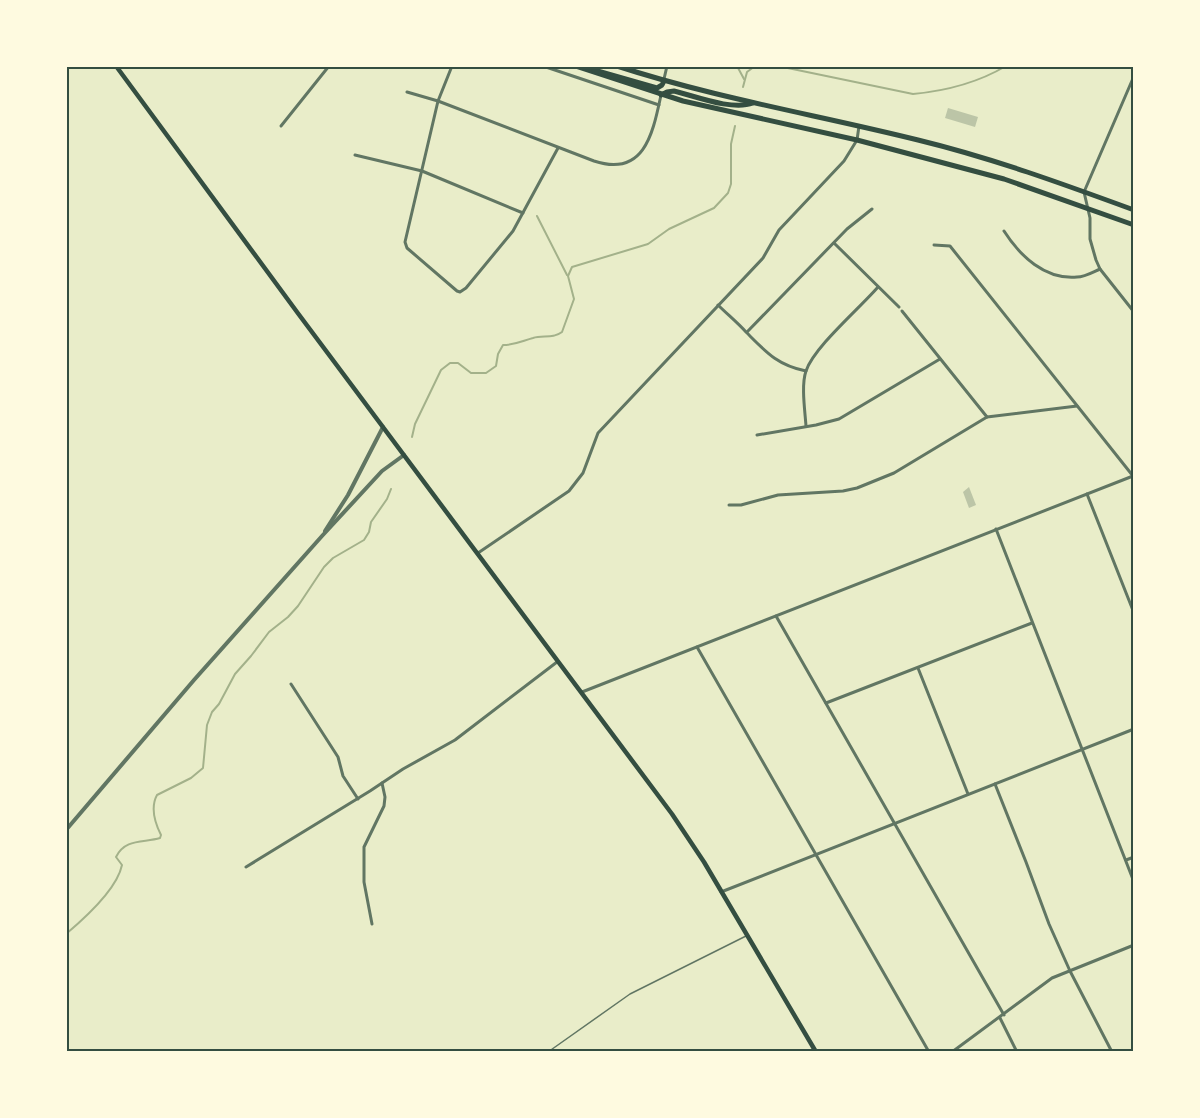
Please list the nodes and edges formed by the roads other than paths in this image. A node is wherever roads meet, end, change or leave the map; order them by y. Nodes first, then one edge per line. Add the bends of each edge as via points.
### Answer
1 (116, 66) edge
2 (329, 66) edge
3 (452, 66) edge
4 (543, 66) edge
5 (576, 66) edge
6 (617, 66) edge
7 (667, 66) edge
8 (590, 71) junction
9 (1134, 76) edge
10 (664, 81) junction
11 (407, 92) dead end
12 (662, 95) junction
13 (438, 101) junction
14 (754, 103) junction
15 (659, 105) junction
16 (281, 126) dead end
17 (859, 126) junction
18 (857, 140) junction
19 (558, 148) junction
20 (355, 155) dead end
21 (422, 171) junction
22 (1084, 192) junction
23 (872, 209) dead end
24 (1088, 209) junction
25 (1134, 210) edge
26 (523, 213) junction
27 (1134, 225) edge
28 (1004, 231) dead end
29 (833, 243) junction
30 (934, 245) dead end
31 (1100, 270) junction
32 (878, 287) junction
33 (718, 305) junction
34 (898, 307) dead end
35 (902, 311) dead end
36 (1134, 312) edge
37 (747, 332) junction
38 (940, 359) junction
39 (806, 371) junction
40 (1077, 406) junction
41 (987, 417) junction
42 (806, 426) junction
43 (383, 427) junction
44 (758, 435) dead end
45 (404, 454) junction
46 (1134, 476) edge
47 (1087, 494) junction
48 (729, 505) dead end
49 (996, 530) junction
50 (322, 536) junction
51 (478, 553) junction
52 (1134, 613) edge
53 (776, 616) junction
54 (1032, 623) junction
55 (697, 647) junction
56 (559, 661) junction
57 (918, 667) junction
58 (291, 684) dead end
59 (582, 692) junction
60 (826, 703) junction
61 (1134, 729) edge
62 (1082, 750) junction
63 (382, 783) junction
64 (995, 784) junction
65 (968, 794) junction
66 (358, 799) junction
67 (895, 824) junction
68 (66, 830) edge
69 (816, 854) junction
70 (1134, 857) edge
71 (1125, 860) junction
72 (246, 867) dead end
73 (1134, 882) edge
74 (721, 892) junction
75 (372, 924) dead end
76 (747, 936) junction
77 (1134, 945) edge
78 (1070, 971) junction
79 (1004, 1015) junction
80 (1000, 1018) junction
81 (548, 1052) edge
82 (816, 1052) edge
83 (929, 1052) edge
84 (952, 1052) edge
85 (1017, 1052) edge
86 (1112, 1052) edge

1 - 43 main road
2 - 16 street
3 - 13 street
4 - 15 street
5 - 8 main road
6 - 10 main road
7 - 10 street
8 - 10 main road via 604,71 657,88
8 - 12 main road
9 - 22 street
10 - 14 main road
11 - 13 street
12 - 14 main road via 674,91 735,105
12 - 15 street
12 - 18 main road
13 - 19 street
13 - 21 street
14 - 17 main road
15 - 19 street via 647,145 625,162 602,164
17 - 18 street
17 - 22 main road via 972,154
18 - 24 main road via 1004,178
18 - 33 street via 844,161 779,230 768,253
19 - 26 street
20 - 21 street
21 - 26 street
21 - 26 street via 405,240 407,248 460,292 507,240
22 - 24 street
22 - 25 main road
23 - 29 street
24 - 27 main road
24 - 31 street via 1092,247
28 - 31 street via 1016,249 1048,272 1080,277
29 - 32 street
29 - 37 street
30 - 40 street via 950,246
31 - 36 street
32 - 34 street
32 - 39 street via 824,345
33 - 37 street
33 - 51 street via 600,429 576,484
35 - 38 street
37 - 39 street via 780,363
38 - 41 street
38 - 42 street via 842,418
39 - 42 street
40 - 41 street
40 - 46 street
41 - 48 street via 894,473 868,484 843,491 785,495
42 - 44 street
43 - 45 main road
43 - 50 street
45 - 50 street via 382,471
45 - 51 main road
46 - 47 street
47 - 49 street
47 - 52 street
49 - 53 street
49 - 54 street
50 - 68 street
51 - 56 main road
53 - 55 street
53 - 60 street
54 - 57 street
54 - 62 street
55 - 59 street
55 - 69 street
56 - 59 main road
56 - 63 street via 455,740
57 - 60 street
57 - 65 street
58 - 66 street via 338,757 343,776
59 - 74 main road via 672,814
60 - 67 street
61 - 62 street
62 - 64 street
62 - 71 street
63 - 66 street
63 - 75 street via 384,806 364,847 364,882
64 - 65 street
64 - 78 street
65 - 67 street
66 - 72 street
67 - 69 street
67 - 79 street
69 - 74 street
69 - 83 street
70 - 71 street
71 - 73 street
74 - 76 main road
76 - 81 lane via 630,994
76 - 82 main road
77 - 78 street
78 - 79 street via 1052,978
78 - 86 street
79 - 80 street
80 - 84 street
80 - 85 street

